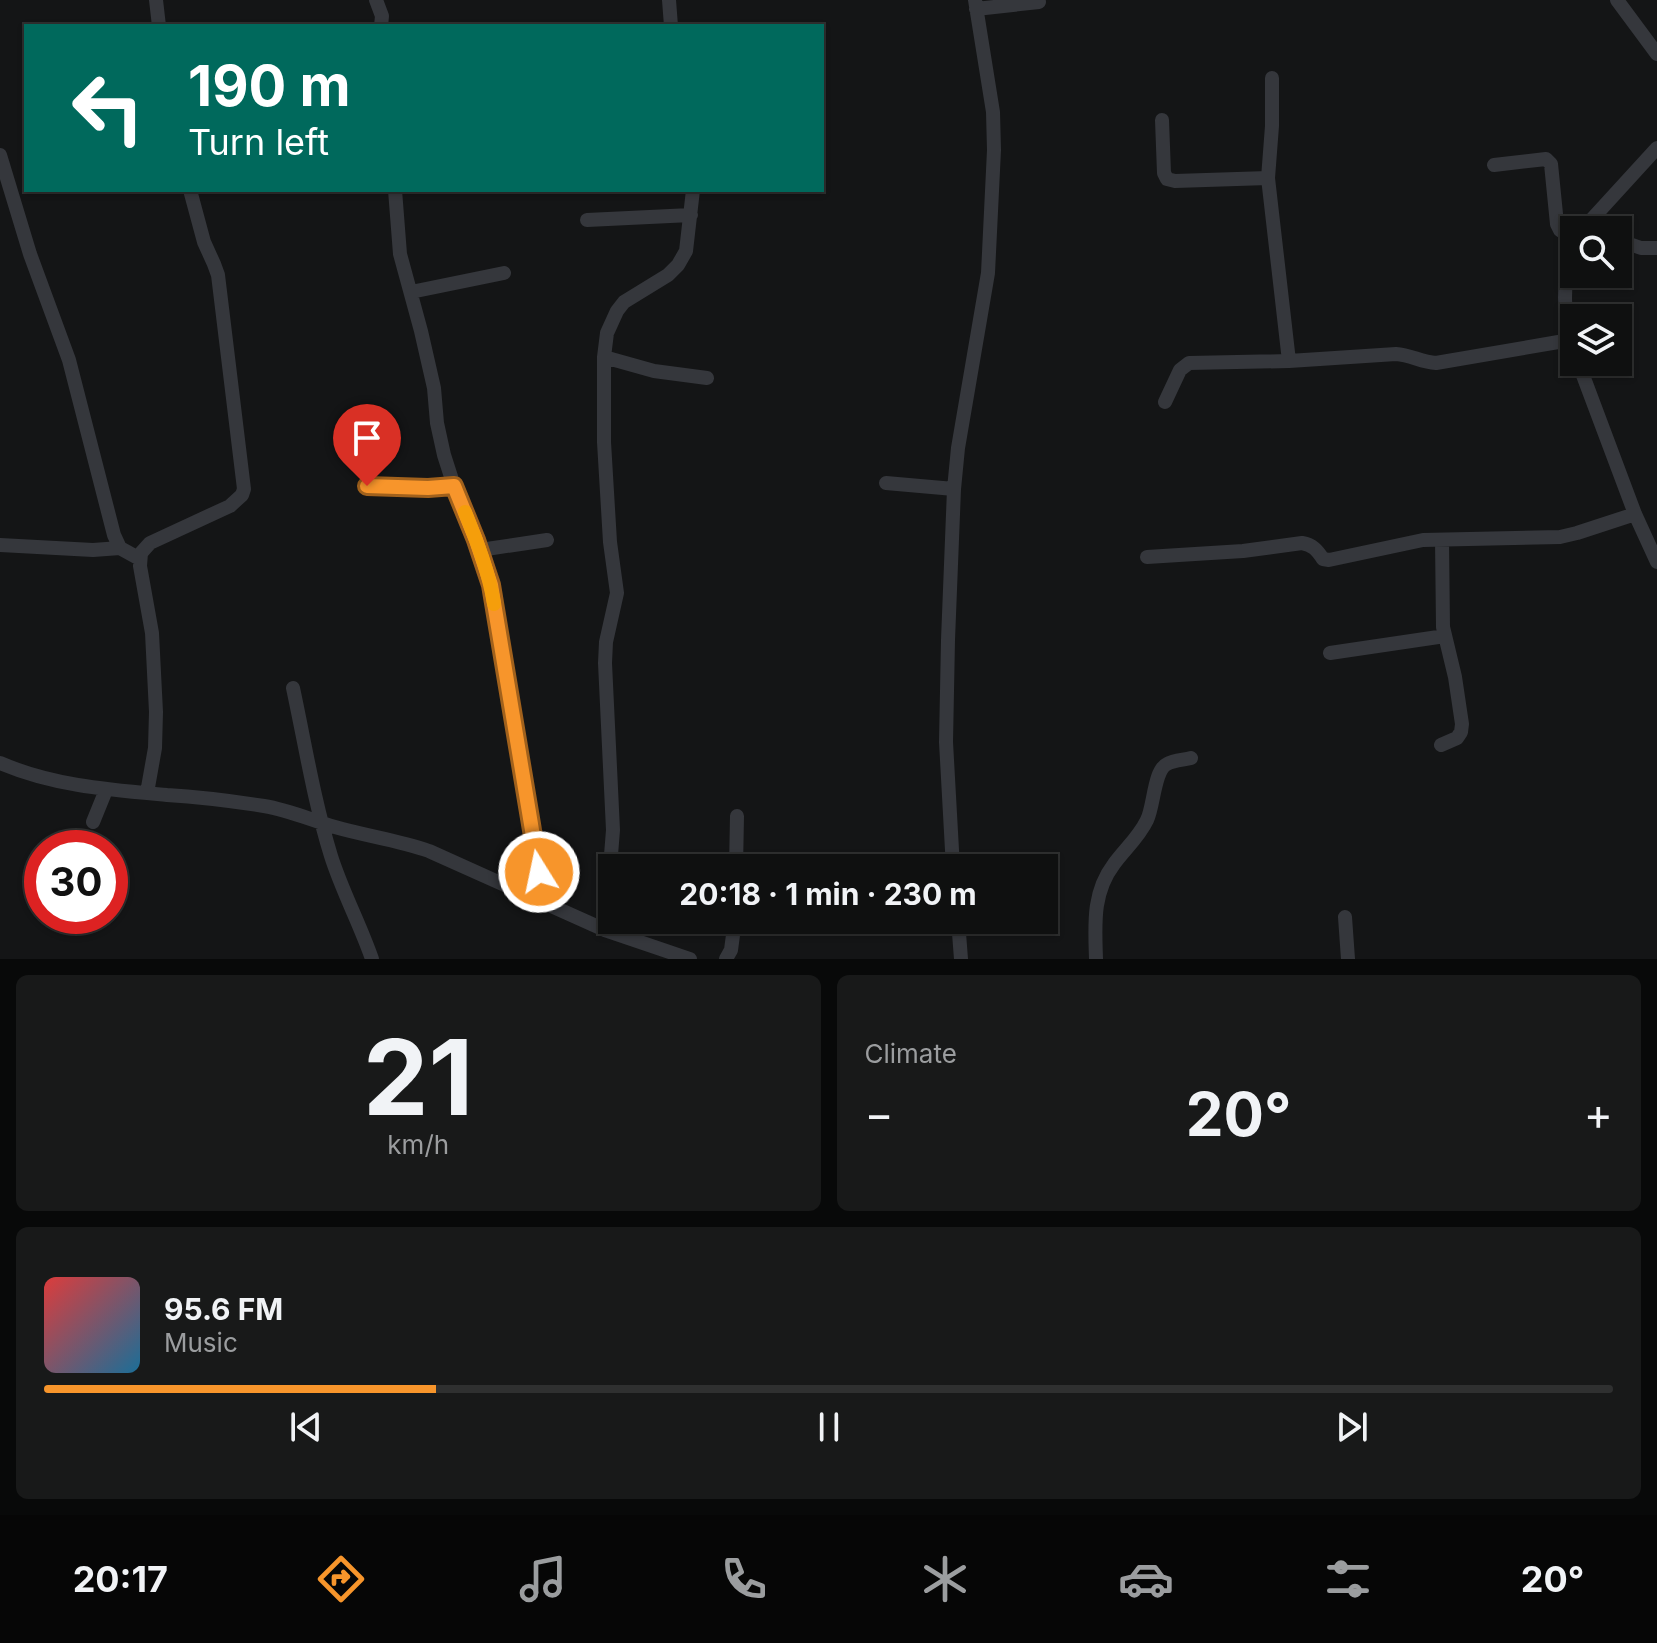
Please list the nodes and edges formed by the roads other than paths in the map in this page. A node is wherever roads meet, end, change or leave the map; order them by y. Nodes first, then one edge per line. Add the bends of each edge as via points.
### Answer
1 (156, 0) edge
2 (376, 0) edge
3 (669, 0) edge
4 (1617, 0) edge
5 (1039, 2) edge
6 (975, 4) edge
7 (159, 24) edge
8 (381, 24) edge
9 (671, 24) edge
10 (1657, 54) edge
11 (1272, 78) dead end
12 (1162, 120) dead end
13 (1657, 148) edge
14 (0, 155) edge
15 (1494, 165) dead end
16 (1268, 178) junction
17 (191, 192) edge
18 (395, 192) edge
19 (693, 192) edge
20 (691, 215) junction
21 (1597, 216) edge
22 (587, 220) dead end
23 (1560, 230) edge
24 (1632, 245) edge
25 (1657, 248) edge
26 (504, 273) dead end
27 (411, 292) junction
28 (1560, 348) edge
29 (604, 357) junction
30 (1289, 361) junction
31 (1583, 376) edge
32 (707, 378) dead end
33 (1165, 402) dead end
34 (886, 483) dead end
35 (367, 486) dead end
36 (454, 486) junction
37 (954, 489) junction
38 (1635, 514) junction
39 (547, 540) dead end
40 (1442, 540) junction
41 (0, 545) edge
42 (120, 548) junction
43 (480, 550) junction
44 (1147, 557) dead end
45 (140, 559) junction
46 (1657, 562) edge
47 (1445, 636) junction
48 (1330, 653) dead end
49 (293, 688) dead end
50 (1441, 745) dead end
51 (1191, 758) dead end
52 (0, 763) edge
53 (106, 790) junction
54 (147, 793) junction
55 (737, 816) dead end
56 (93, 822) dead end
57 (322, 823) junction
58 (611, 854) edge
59 (736, 854) edge
60 (952, 854) edge
61 (537, 901) junction
62 (1345, 917) dead end
63 (598, 927) edge
64 (617, 934) edge
65 (733, 934) edge
66 (959, 934) edge
67 (372, 959) edge
68 (690, 959) edge
69 (726, 959) edge
70 (961, 959) edge
71 (1096, 959) edge
72 (1348, 959) edge

1 - 7 street
2 - 8 street
3 - 9 street
4 - 10 street
5 - 6 street
6 - 37 street via 994,150 988,273
11 - 16 street
12 - 16 street via 1167,179
13 - 21 street
14 - 42 street via 69,360
15 - 23 street via 1546,159
16 - 30 street
17 - 45 street via 218,275 244,489 230,506 150,543
18 - 27 street via 400,254
19 - 20 street
20 - 22 street
20 - 29 street via 686,251 678,265 624,302 607,333
24 - 25 street
26 - 27 street
27 - 36 street
28 - 30 street via 1436,363 1396,354
29 - 32 street
29 - 58 street via 604,442 617,593 605,663
30 - 33 street via 1189,363
31 - 38 street
34 - 37 street
35 - 36 street
36 - 43 street
37 - 60 street via 946,742
38 - 40 street via 1560,537
38 - 46 street
39 - 43 street
40 - 44 street via 1329,560 1302,543
40 - 47 street
41 - 42 street
42 - 45 street
43 - 61 street via 491,585 539,872
45 - 54 street via 152,633 156,712
47 - 48 street
47 - 50 street via 1462,724 1457,738
49 - 57 street
51 - 71 street via 1165,764 1146,823 1104,877 1097,898
52 - 53 street
53 - 54 street
53 - 56 street
54 - 57 street via 266,807
55 - 59 street
57 - 61 street via 429,851
57 - 67 street
61 - 63 street
62 - 72 street
64 - 68 street
65 - 69 street
66 - 70 street

